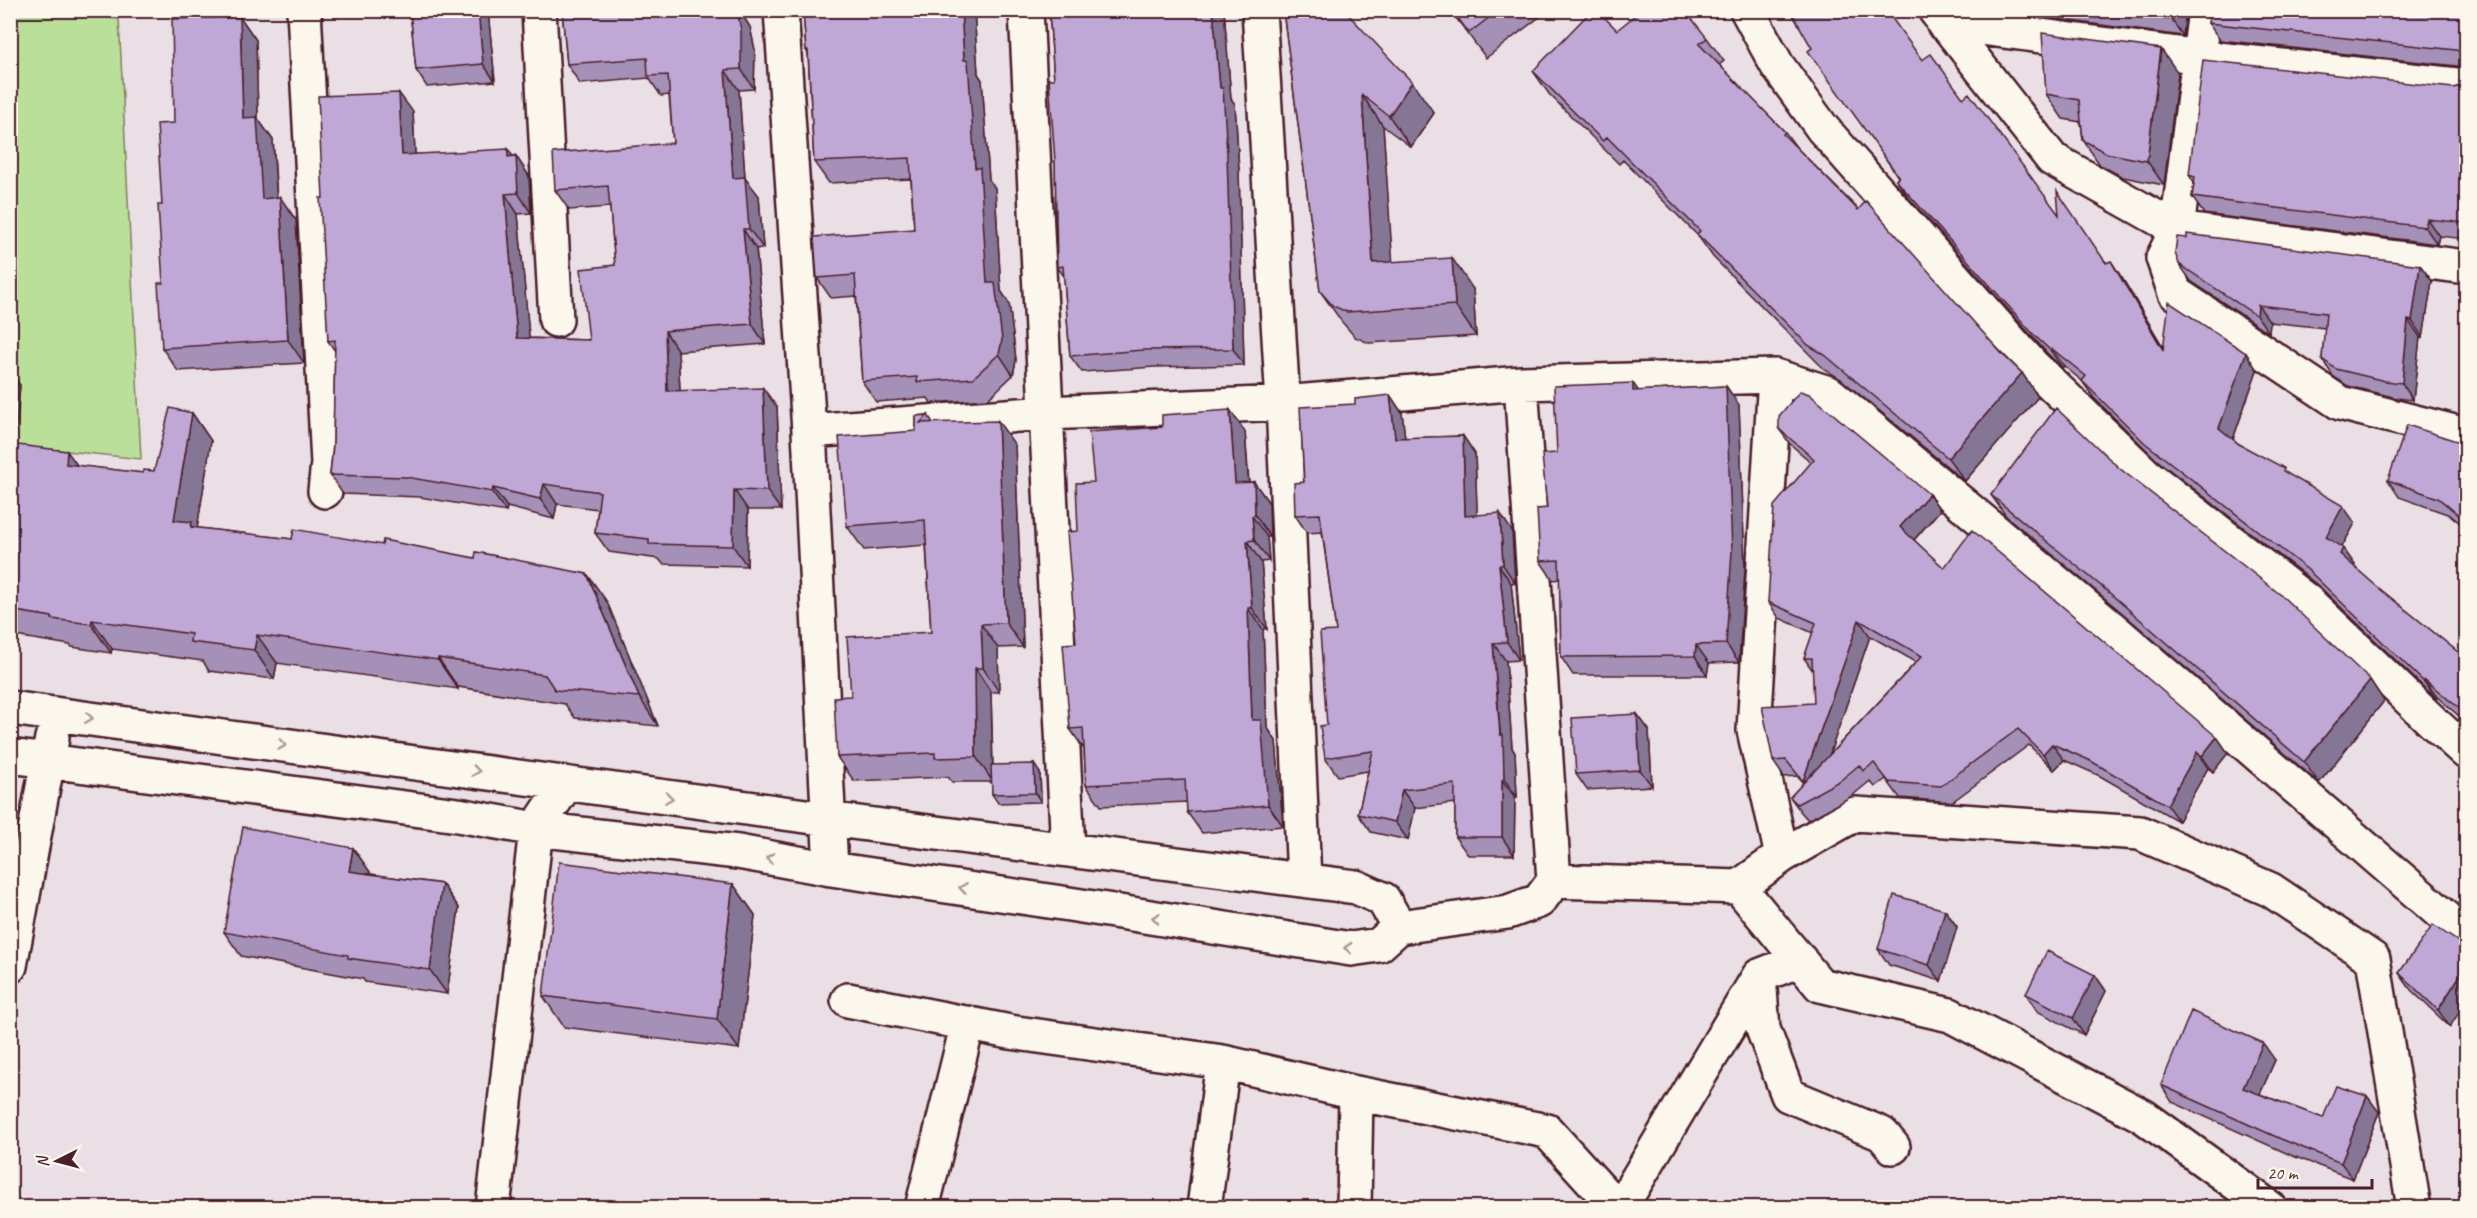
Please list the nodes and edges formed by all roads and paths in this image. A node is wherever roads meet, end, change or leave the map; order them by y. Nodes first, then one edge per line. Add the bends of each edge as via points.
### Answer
1 (304, 10) edge
2 (539, 10) edge
3 (781, 10) edge
4 (1026, 10) edge
5 (1259, 10) edge
6 (1747, 10) edge
7 (2205, 10) edge
8 (1939, 17) edge
9 (2200, 57) junction
10 (2466, 86) edge
11 (2177, 229) junction
12 (2466, 267) edge
13 (556, 320) dead end
14 (1775, 376) junction
15 (1521, 382) junction
16 (1283, 404) junction
17 (1046, 413) junction
18 (809, 431) junction
19 (2466, 435) edge
20 (325, 491) dead end
21 (10, 708) edge
22 (56, 714) junction
23 (2466, 752) edge
24 (10, 756) edge
25 (48, 761) junction
26 (566, 784) junction
27 (828, 819) junction
28 (536, 829) junction
29 (1068, 850) junction
30 (1782, 856) junction
31 (831, 869) junction
32 (1304, 880) junction
33 (1554, 880) junction
34 (1739, 887) junction
35 (1399, 927) junction
36 (2466, 935) edge
37 (1800, 960) junction
38 (10, 966) edge
39 (1759, 976) junction
40 (848, 1000) dead end
41 (968, 1023) junction
42 (1223, 1062) junction
43 (1356, 1093) junction
44 (1893, 1147) dead end
45 (493, 1208) edge
46 (922, 1208) edge
47 (1204, 1208) edge
48 (1354, 1208) edge
49 (1618, 1208) edge
50 (2270, 1208) edge
51 (2414, 1208) edge

1 - 20 street via 328,463
2 - 13 street
3 - 18 street
4 - 17 street
5 - 16 street
6 - 23 street via 1777,65 1823,129 2033,366 2145,474 2308,602
7 - 9 street
8 - 9 street
8 - 11 street via 2052,159
9 - 10 street
9 - 11 street
11 - 12 street
11 - 19 street via 2163,258 2175,293 2340,403
14 - 15 street
14 - 30 street via 1754,730
14 - 36 street via 1829,393 2114,630
15 - 16 street
15 - 33 street
16 - 17 street
16 - 32 street
17 - 18 street
17 - 29 street
18 - 27 street
21 - 22 street
22 - 25 street
22 -> 26 street
24 - 25 street
25 - 28 street
25 - 38 street
26 -> 27 street
26 - 28 street
27 - 29 street
27 - 31 street
31 -> 28 street via 738,852
28 - 45 street
29 - 32 street
30 - 34 street
30 - 51 street via 1855,814 2140,833 2271,890 2373,958
35 -> 31 street via 1379,945 1351,949
32 - 35 street via 1356,887 1383,899
33 - 34 street
33 - 35 street via 1539,901 1508,912
34 - 37 street
37 - 39 street
37 - 50 street via 1820,985 1950,1016 2144,1116
39 - 44 street via 1763,1029 1788,1095 1882,1134
39 - 49 street
40 - 41 street
41 - 42 street
41 - 46 street
42 - 43 street
42 - 47 street
43 - 48 street
43 - 49 street via 1547,1131

